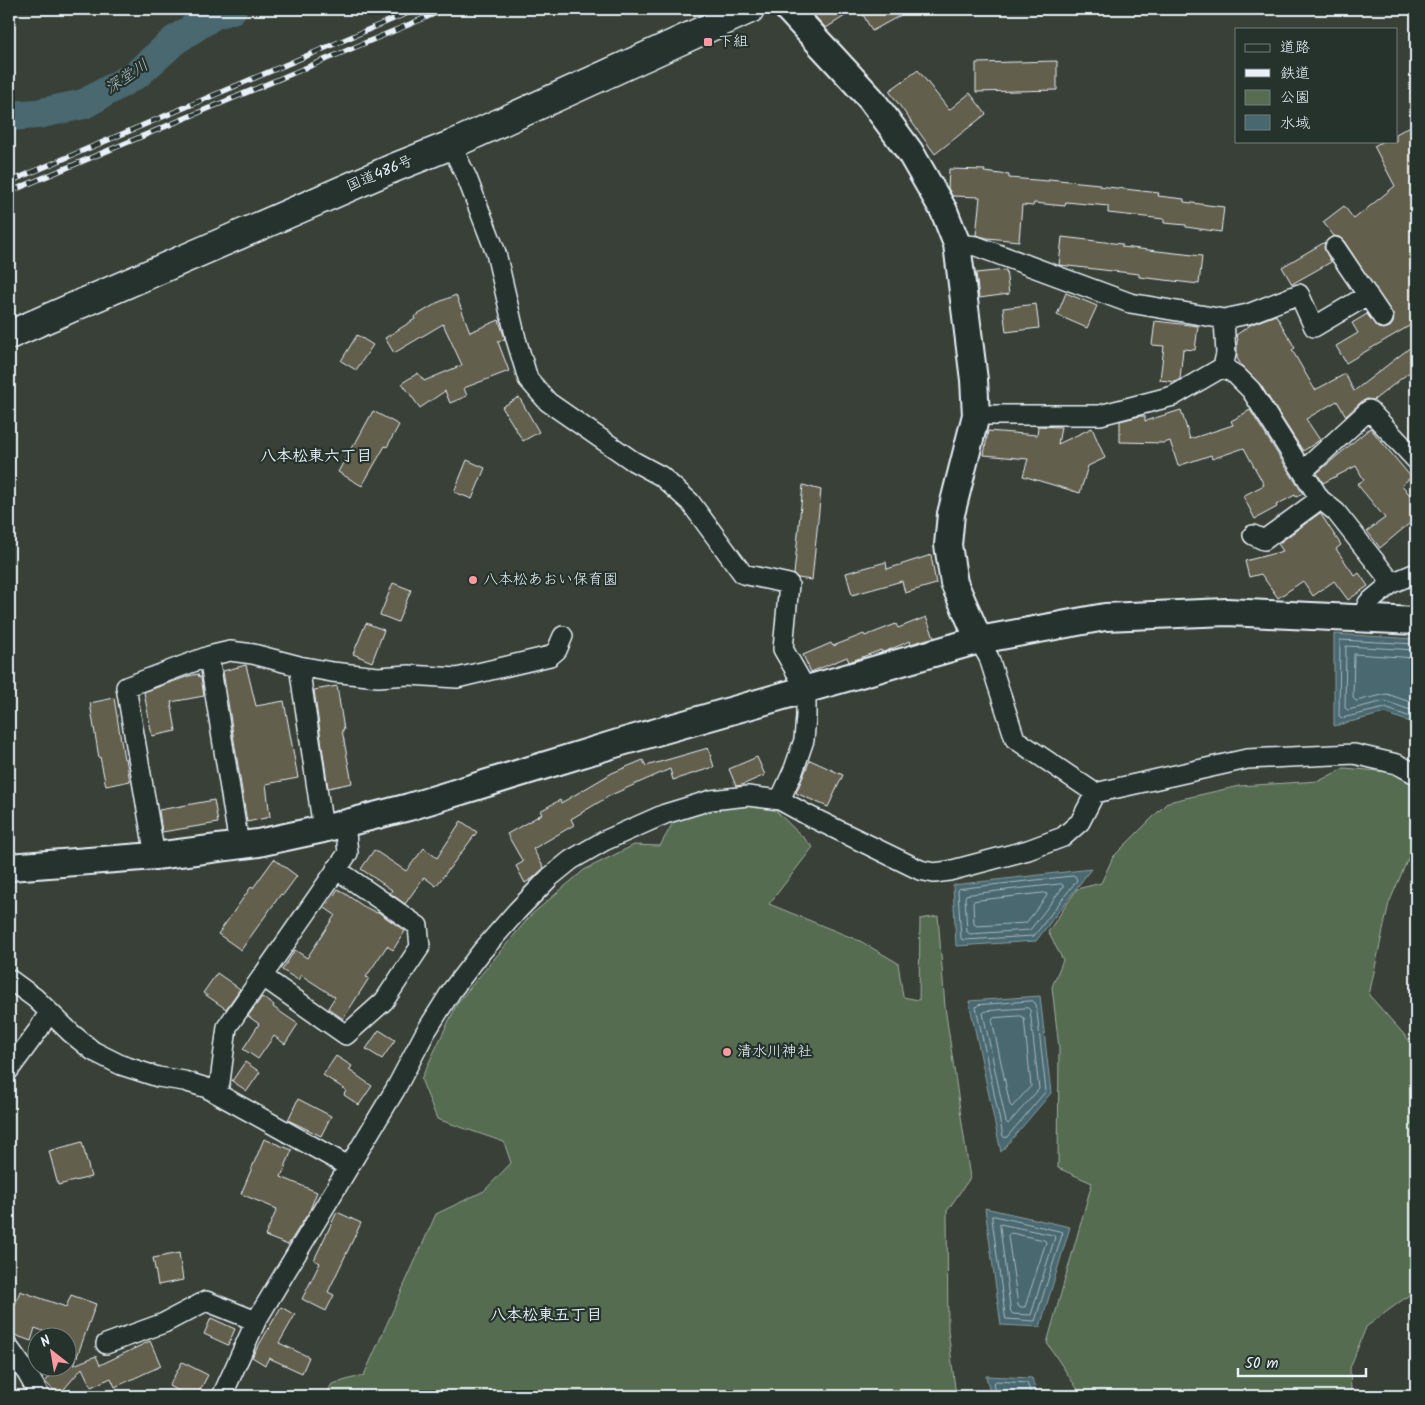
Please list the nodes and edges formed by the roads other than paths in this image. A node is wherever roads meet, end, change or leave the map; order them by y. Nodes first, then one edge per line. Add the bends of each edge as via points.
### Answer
1 (750, 9) edge
2 (788, 9) edge
3 (451, 145) junction
4 (957, 244) junction
5 (1335, 247) dead end
6 (1368, 296) junction
7 (1224, 318) junction
8 (1383, 318) dead end
9 (9, 334) edge
10 (1223, 367) junction
11 (976, 415) junction
12 (1416, 460) edge
13 (1303, 471) junction
14 (1320, 499) junction
15 (1253, 535) dead end
16 (1416, 573) edge
17 (1392, 583) junction
18 (1362, 618) junction
19 (1416, 621) edge
20 (563, 636) dead end
21 (979, 640) junction
22 (209, 656) junction
23 (299, 666) junction
24 (806, 688) junction
25 (1416, 774) edge
26 (1095, 793) junction
27 (780, 800) junction
28 (334, 826) junction
29 (239, 845) junction
30 (155, 856) junction
31 (9, 867) edge
32 (336, 869) junction
33 (262, 976) junction
34 (9, 979) edge
35 (49, 1012) junction
36 (9, 1070) edge
37 (215, 1092) junction
38 (348, 1166) junction
39 (256, 1320) junction
40 (106, 1344) dead end
41 (9, 1348) edge
42 (40, 1396) edge
43 (222, 1396) edge

1 - 3 highway, 国道486号
2 - 4 street via 871,100 910,152 944,210
3 - 9 highway, 国道486号
3 - 24 street via 496,253 528,379 548,402 633,461 661,476 690,502 743,574 789,584 783,649
4 - 7 street via 976,246 1130,303
4 - 11 street
5 - 6 street
6 - 7 street via 1314,327 1299,294 1248,314
6 - 8 street
7 - 10 street via 1226,354
10 - 11 street via 1173,396 1100,415
10 - 13 street via 1251,390
11 - 21 street via 951,514 948,545 954,583
12 - 13 street via 1369,410
13 - 14 street
14 - 15 street via 1264,540
14 - 17 street via 1336,512
16 - 17 street
17 - 18 street via 1368,604
18 - 19 street
18 - 21 street via 1227,612 1104,617
20 - 23 street via 557,650 550,656 457,678 378,677
21 - 24 street
21 - 26 street via 989,658 1015,739
22 - 23 street via 230,651
22 - 29 street
22 - 30 street via 126,687
23 - 28 street
24 - 27 street via 804,740
24 - 28 street via 409,807
25 - 26 street via 1397,764 1354,754 1247,759
26 - 27 street via 1080,822 1062,837 1028,850 934,873 920,870
27 - 38 street via 748,796 711,800 665,814 604,840 557,871 517,911 452,990
28 - 29 street
28 - 32 street via 348,853
29 - 30 street
30 - 31 street
32 - 33 street
32 - 33 street via 418,926 420,947 384,1001 346,1034
33 - 37 street via 227,1027 220,1082
34 - 35 street
35 - 36 street
35 - 37 street via 93,1050 121,1065
37 - 38 street
38 - 39 street
39 - 40 street via 206,1300 164,1323
39 - 43 street
41 - 42 street

